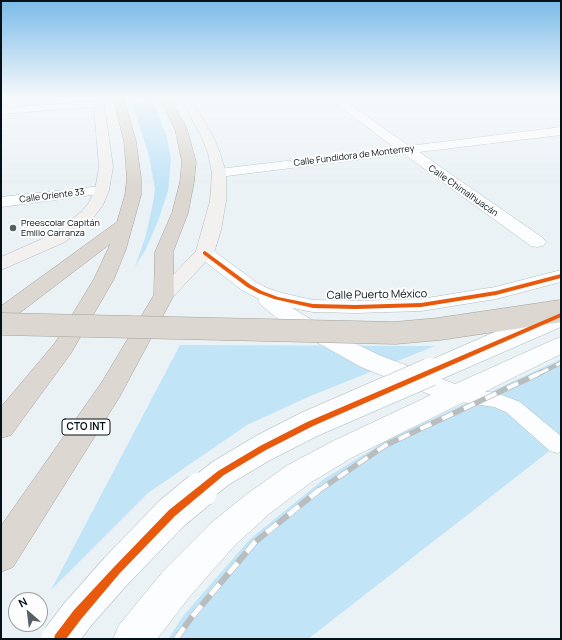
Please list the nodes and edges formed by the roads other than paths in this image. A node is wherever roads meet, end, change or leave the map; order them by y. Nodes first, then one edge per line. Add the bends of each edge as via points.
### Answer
1 (102, 127) edge
2 (126, 127) edge
3 (180, 127) edge
4 (202, 127) edge
5 (373, 127) edge
6 (561, 131) edge
7 (405, 150) junction
8 (219, 173) junction
9 (102, 190) junction
10 (1, 202) edge
11 (126, 224) junction
12 (537, 242) dead end
13 (205, 253) junction
14 (1, 264) edge
15 (561, 276) edge
16 (248, 286) junction
17 (164, 295) junction
18 (25, 299) junction
19 (561, 311) edge
20 (561, 315) edge
21 (1, 316) edge
22 (1, 326) edge
23 (561, 345) edge
24 (456, 395) junction
25 (1, 427) edge
26 (557, 445) dead end
27 (1, 555) edge
28 (60, 639) edge
29 (133, 639) edge

1 - 9 main road via 106,167
2 - 11 highway via 134,178
3 - 17 highway, CTO INT via 189,162 180,213 164,252
4 - 8 main road, CTO INT via 214,153
5 - 7 street, Calle Chimalhuacán
6 - 7 street, Calle Fundidora de Monterrey
7 - 8 street, Calle Fundidora de Monterrey
7 - 12 street, Calle Chimalhuacán
8 - 13 main road, CTO INT via 218,201
9 - 10 street, Calle Oriente 33
9 - 14 main road via 87,215 59,238
11 - 18 highway
11 - 25 highway via 104,279 67,342
13 - 16 street, Calle Puerto México
13 - 17 main road, CTO INT
15 - 16 street, Calle Puerto México via 524,287 421,305 313,306 276,298
16 - 24 street via 326,338 370,361
17 - 27 highway, CTO INT via 111,389
18 - 21 highway
18 - 22 highway
19 - 22 highway, bridge via 439,329 395,332
20 - 28 street, bridge via 310,424 221,473 172,513 117,570 78,614
23 - 24 street
24 - 26 lane via 498,400 513,407
24 - 29 street via 343,449 299,474 258,504 218,539 178,582

